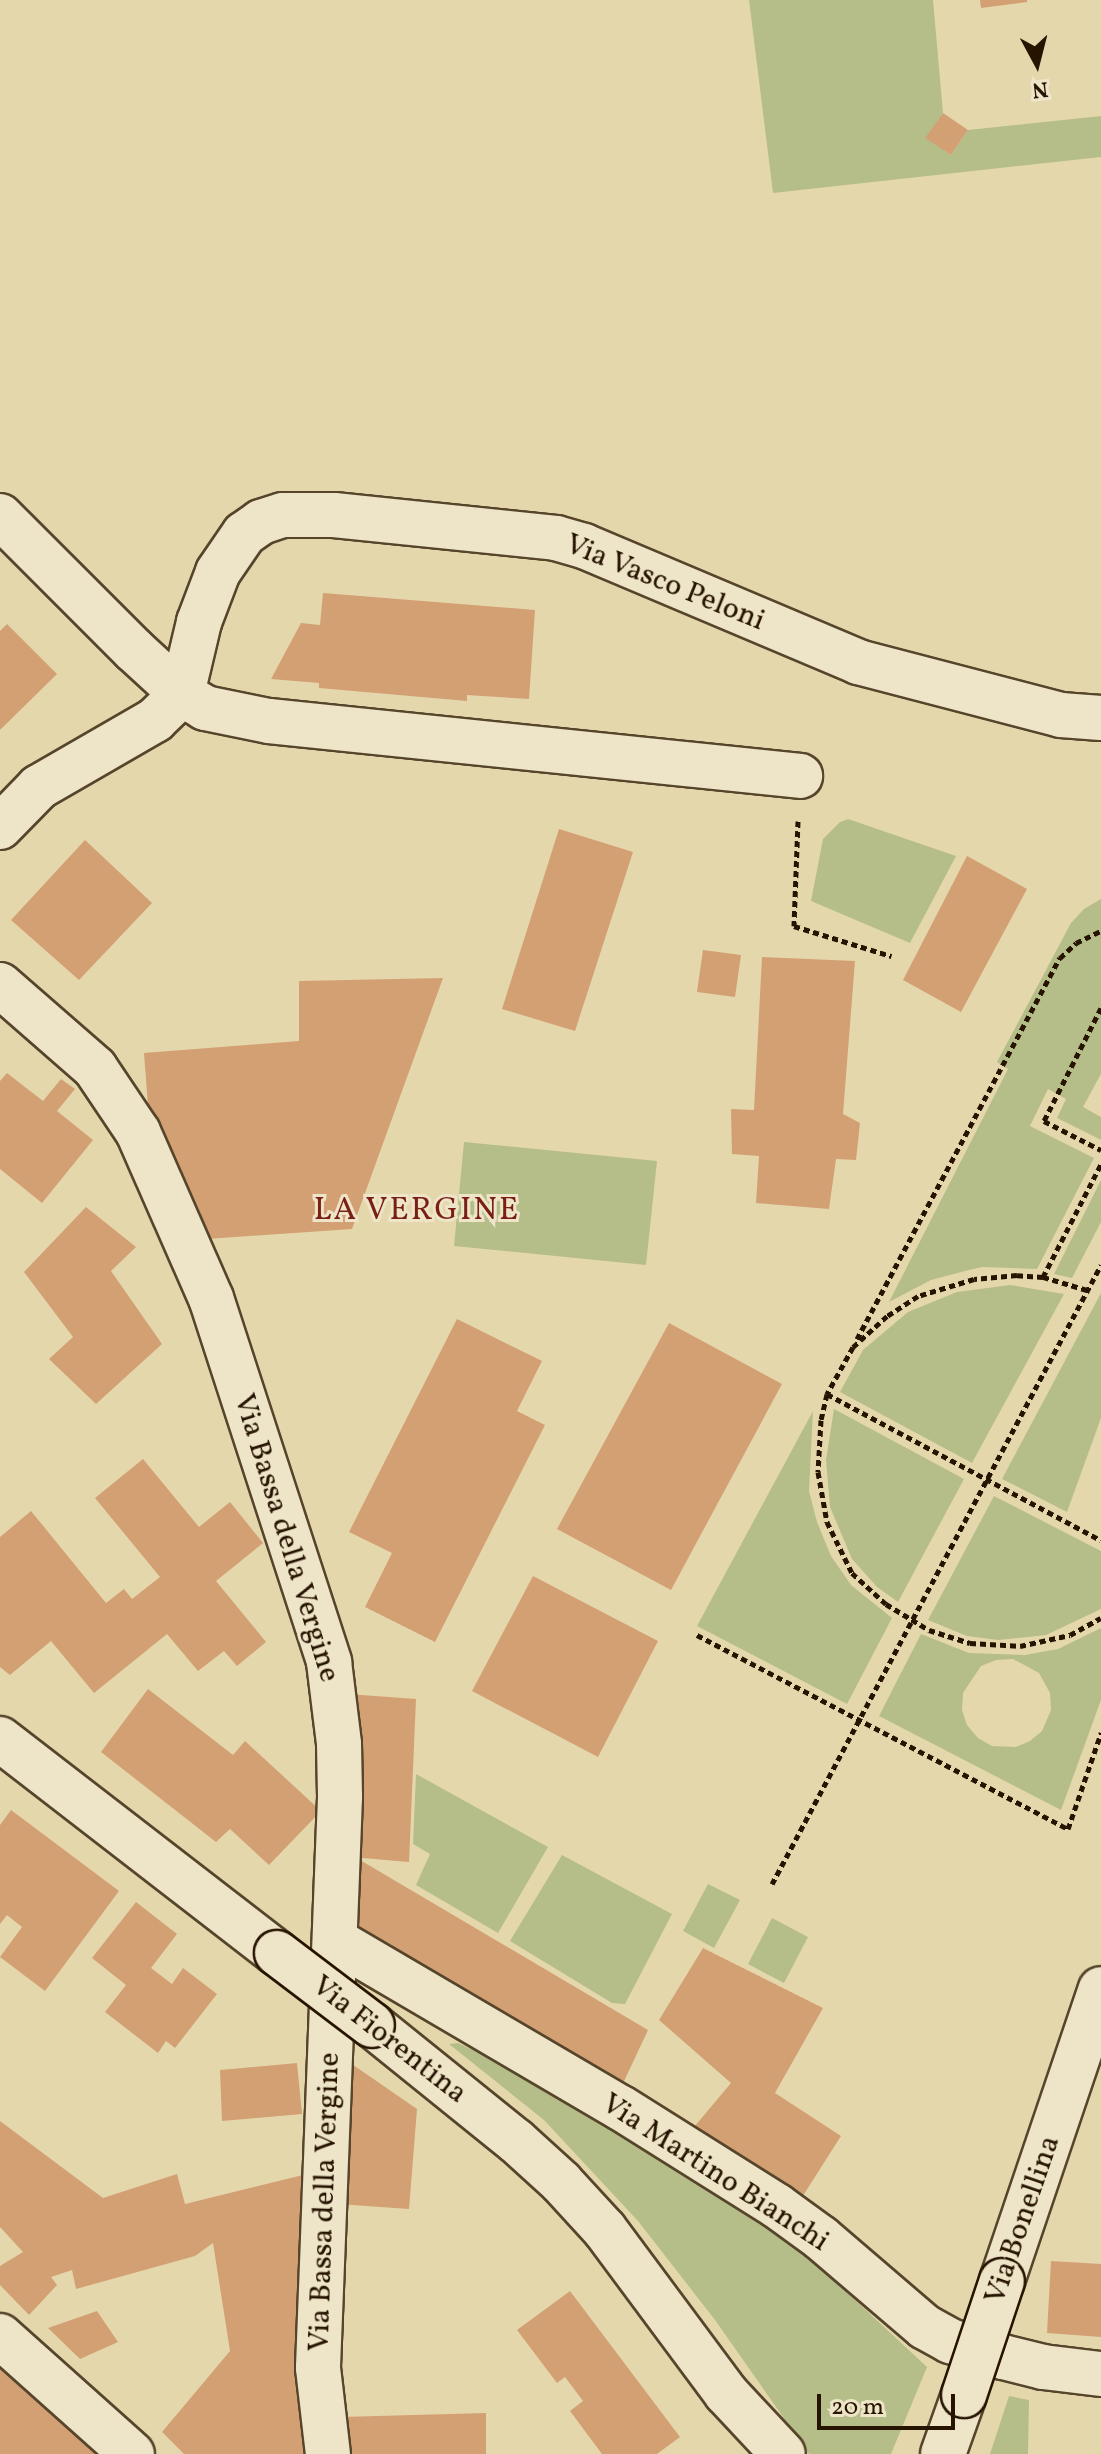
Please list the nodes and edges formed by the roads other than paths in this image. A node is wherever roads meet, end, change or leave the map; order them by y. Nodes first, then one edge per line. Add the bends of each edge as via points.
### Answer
1 (0, 516) edge
2 (182, 694) junction
3 (1081, 717) edge
4 (1101, 736) edge
5 (800, 776) road end
6 (0, 827) edge
7 (0, 985) edge
8 (0, 1739) edge
9 (336, 1941) junction
10 (1101, 1989) edge
11 (0, 2336) edge
12 (1101, 2374) edge
13 (726, 2393) junction
14 (943, 2453) edge
15 (132, 2454) edge
16 (328, 2454) edge
17 (753, 2454) edge
18 (783, 2454) edge

1 - 2 street
2 - 3 street, Via Vasco Peloni via 199,622 231,550 261,522 308,513 556,538 858,662
2 - 5 street via 205,708 269,721
2 - 6 street via 155,720 39,787
3 - 4 street, Via Vasco Peloni
7 - 9 street, Via Bassa della Vergine via 95,1068 116,1095 138,1132 211,1298 329,1662 339,1744
8 - 13 street, Via Fiorentina, bridge via 516,2141 605,2230
9 - 12 street, Via Martino Bianchi via 777,2206 925,2327 950,2341 1003,2357
9 - 16 street, Via Bassa della Vergine via 318,2368
10 - 14 street, Via Bonellina, bridge
11 - 15 street
13 - 17 street
13 - 18 street

